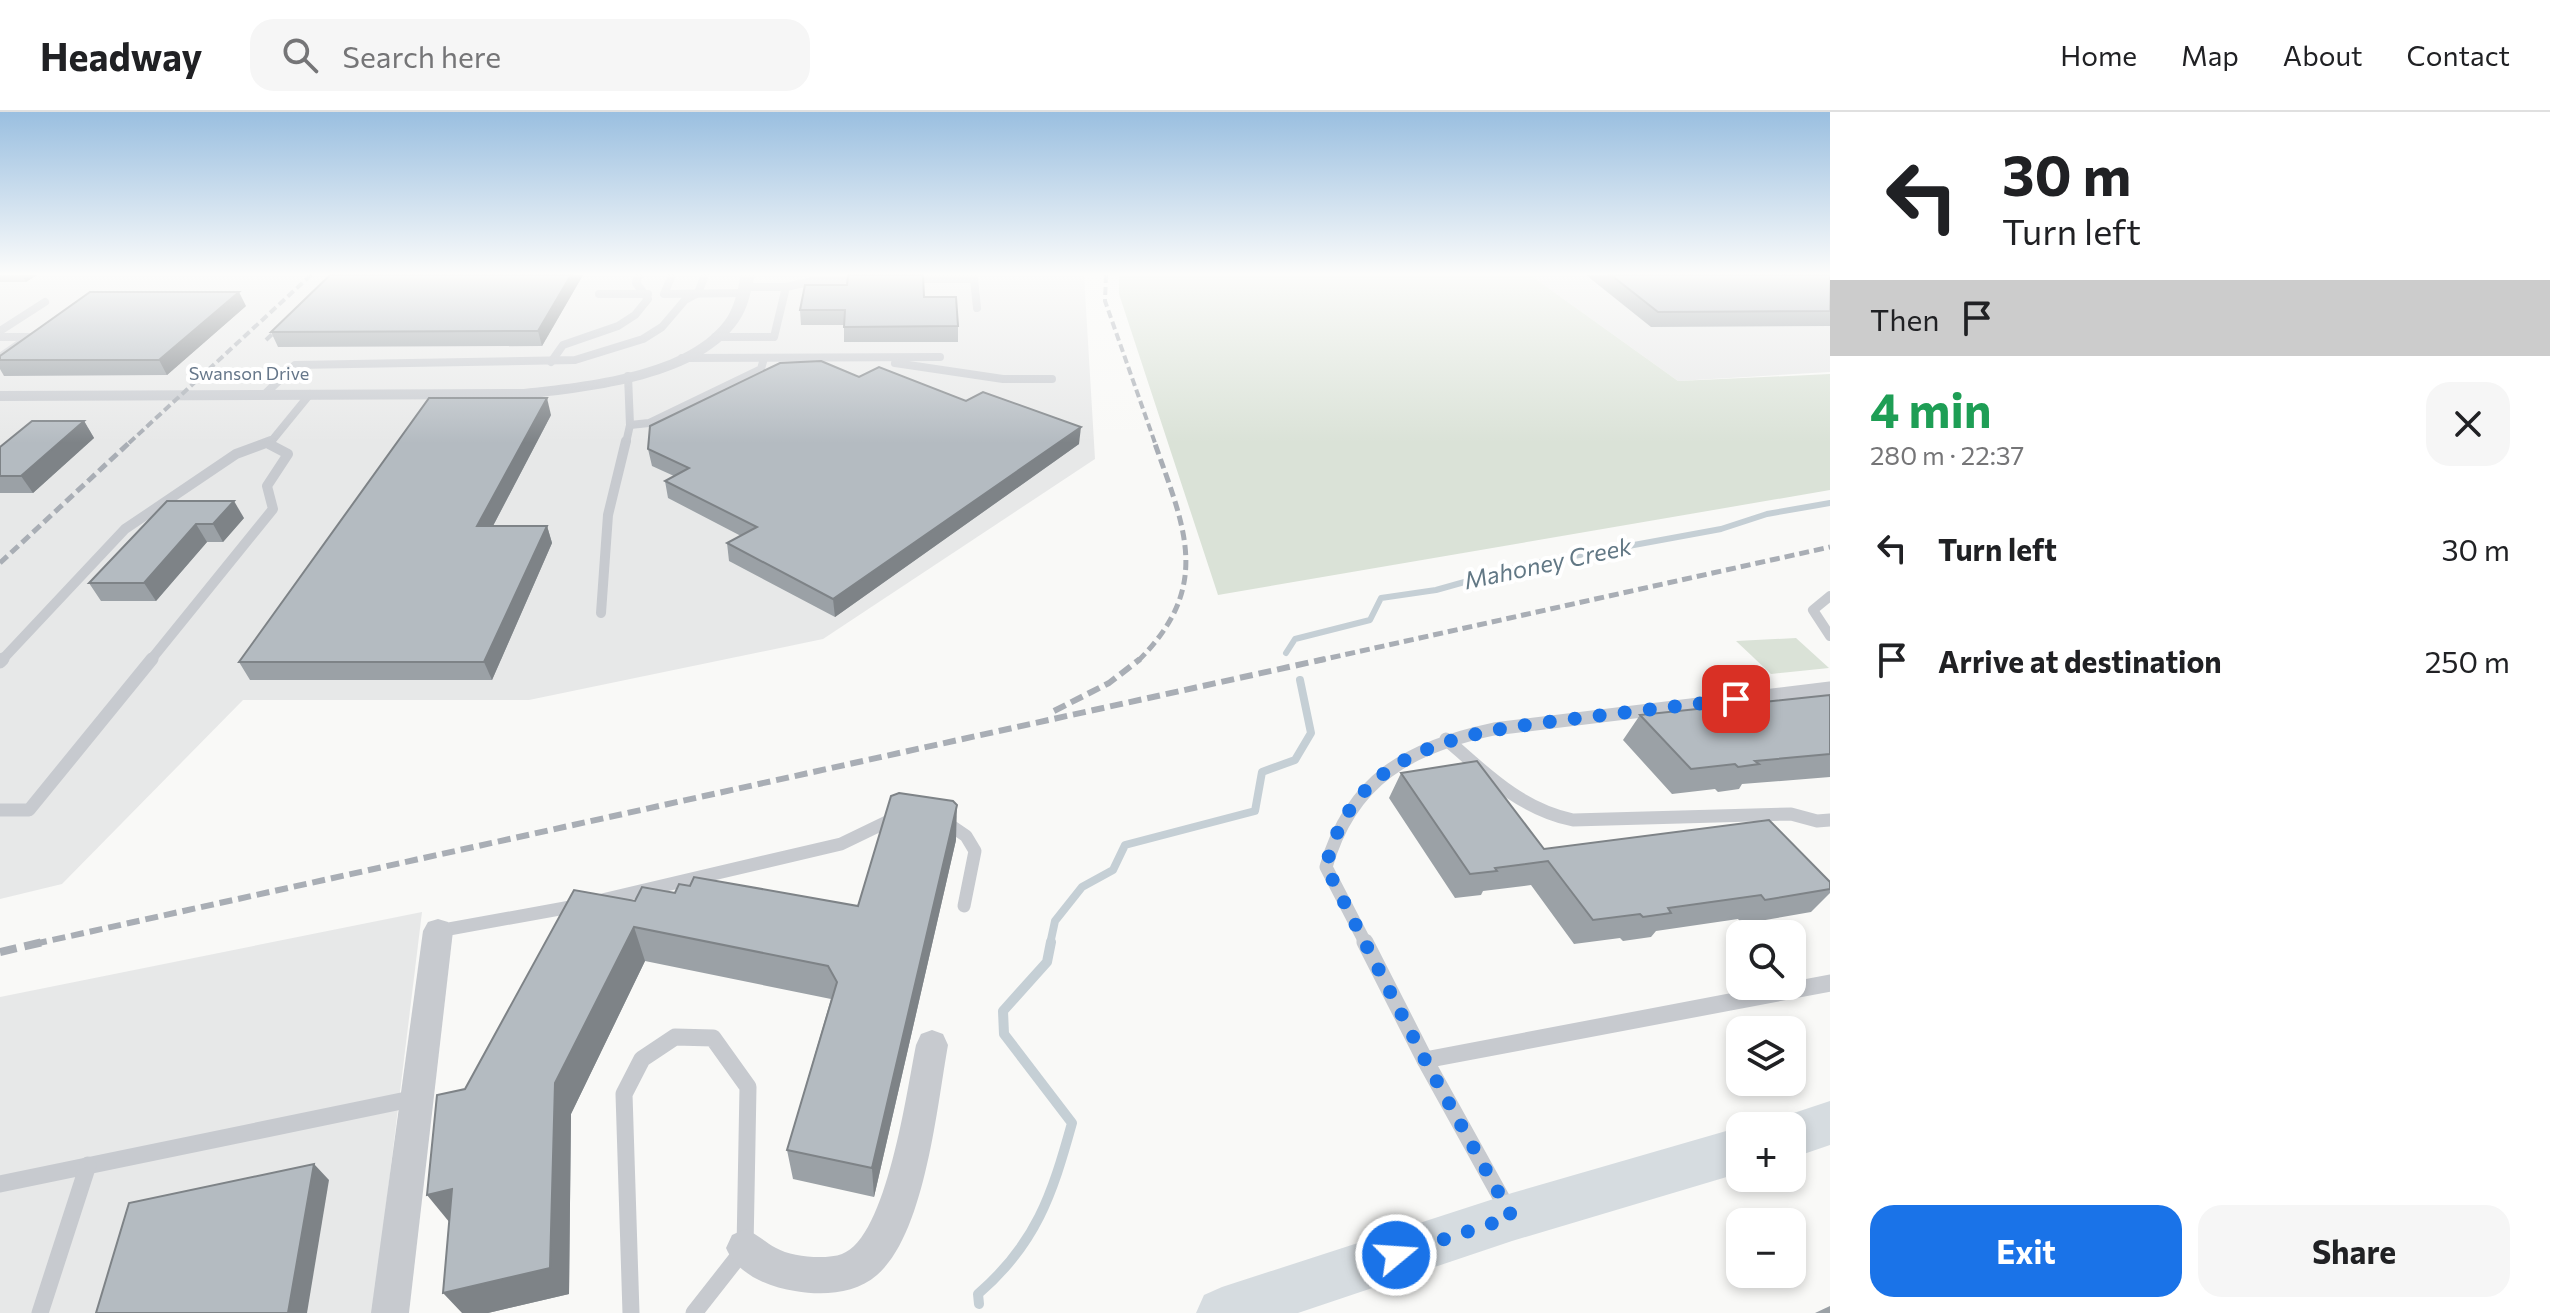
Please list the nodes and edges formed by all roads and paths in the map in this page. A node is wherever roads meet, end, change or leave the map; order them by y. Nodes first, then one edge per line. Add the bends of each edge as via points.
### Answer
1 (605, 331) edge
2 (656, 331) edge
3 (722, 331) edge
4 (775, 331) edge
5 (0, 334) edge
6 (715, 337) junction
7 (0, 357) edge
8 (869, 357) junction
9 (940, 357) dead end
10 (679, 358) junction
11 (764, 358) junction
12 (551, 362) junction
13 (628, 376) junction
14 (1052, 379) dead end
15 (265, 394) junction
16 (310, 394) junction
17 (0, 396) edge
18 (630, 425) junction
19 (269, 444) junction
20 (1830, 596) edge
21 (601, 613) dead end
22 (1830, 636) edge
23 (0, 662) edge
24 (1830, 688) edge
25 (1446, 739) junction
26 (0, 810) edge
27 (1824, 820) edge
28 (1830, 833) edge
29 (964, 906) dead end
30 (438, 931) joint
31 (1830, 983) edge
32 (932, 1045) dead end
33 (1425, 1060) junction
34 (417, 1098) junction
35 (1830, 1123) edge
36 (1806, 1131) edge
37 (1726, 1154) edge
38 (88, 1165) junction
39 (0, 1184) edge
40 (1512, 1217) junction
41 (745, 1248) junction
42 (40, 1313) edge
43 (390, 1313) edge
44 (631, 1313) edge
45 (694, 1313) edge
46 (1222, 1313) edge

1 - 12 lane via 563,345
2 - 12 lane via 611,351
3 - 6 street
4 - 6 lane via 774,337
5 - 7 lane via 29,337
6 - 10 street, Swanson Drive
8 - 9 lane
8 - 11 lane
8 - 14 lane via 1003,379
10 - 11 lane
10 - 13 street, Swanson Drive
11 - 18 lane via 761,369 649,423
12 - 15 lane via 295,365
13 - 16 street, Swanson Drive via 590,386 499,394
13 - 18 lane
15 - 16 street, Swanson Drive
15 - 17 street, Swanson Drive
16 - 19 lane
18 - 21 lane via 608,515
19 - 23 lane via 236,454 125,529
19 - 26 lane via 288,454 267,486 273,509 29,810
20 - 22 lane via 1813,610
24 - 25 lane
25 - 27 lane via 1522,803 1549,818 1791,814
25 - 33 lane via 1370,784 1334,834 1326,867
27 - 28 lane
29 - 30 lane via 975,851 958,828 925,816 891,818 841,844 548,913
30 - 34 street
31 - 33 lane
32 - 41 street via 889,1232 867,1261 838,1276 801,1274 764,1266
33 - 40 lane
34 - 38 lane
34 - 43 street
35 - 36 street
37 - 40 street
38 - 39 lane
38 - 42 lane
40 - 46 street
41 - 44 lane via 748,1087 713,1038 675,1037 642,1059 624,1094
41 - 45 lane

